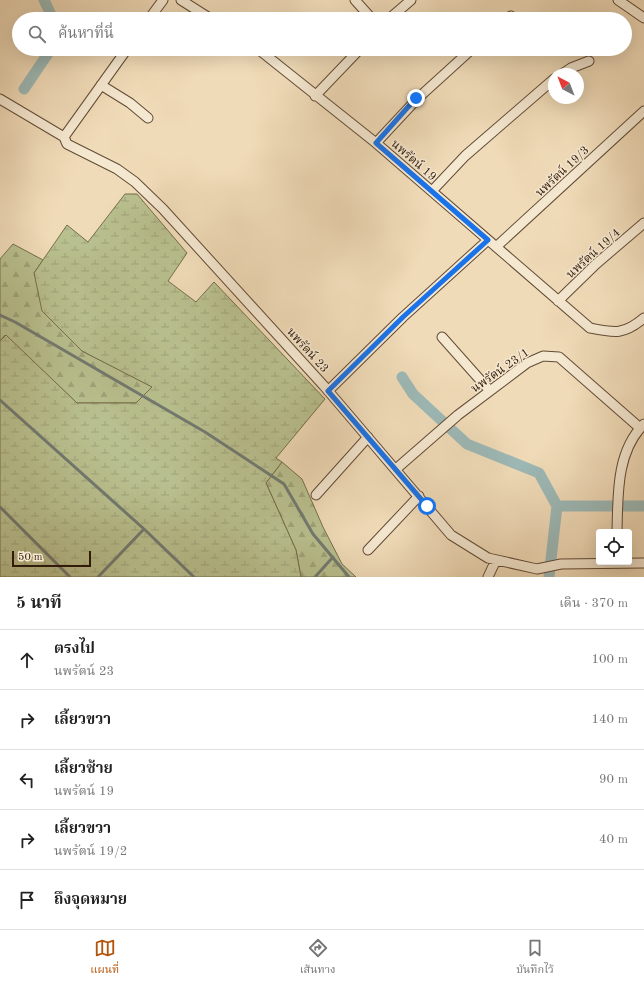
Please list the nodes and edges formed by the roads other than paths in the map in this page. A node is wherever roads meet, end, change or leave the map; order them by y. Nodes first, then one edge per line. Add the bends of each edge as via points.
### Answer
1 (163, 0) edge
2 (181, 0) edge
3 (355, 0) edge
4 (411, 0) edge
5 (618, 0) edge
6 (154, 12) edge
7 (200, 12) edge
8 (366, 12) edge
9 (397, 12) edge
10 (644, 18) edge
11 (122, 56) edge
12 (266, 56) edge
13 (353, 56) edge
14 (464, 56) edge
15 (589, 61) dead end
16 (571, 68) edge
17 (101, 85) junction
18 (548, 85) edge
19 (315, 96) junction
20 (0, 99) edge
21 (644, 111) edge
22 (148, 118) dead end
23 (64, 137) junction
24 (376, 143) junction
25 (432, 191) junction
26 (644, 223) edge
27 (488, 240) junction
28 (496, 247) junction
29 (558, 301) junction
30 (644, 318) edge
31 (442, 337) dead end
32 (490, 390) junction
33 (328, 391) junction
34 (642, 426) edge
35 (368, 437) junction
36 (396, 469) junction
37 (316, 495) dead end
38 (419, 496) junction
39 (617, 529) edge
40 (368, 550) dead end
41 (496, 560) junction
42 (596, 563) edge
43 (632, 563) edge
44 (644, 563) edge
45 (488, 577) edge

1 - 6 street
2 - 7 street
3 - 8 street
4 - 9 street
5 - 10 street
11 - 17 street
12 - 19 street, นพรัตน์ 19
13 - 19 street
14 - 24 street via 416,98
15 - 16 street
17 - 22 street
17 - 23 street
18 - 25 street via 465,156
19 - 24 street, นพรัตน์ 19
20 - 23 street, นพรัตน์ 23
21 - 28 street, นพรัตน์ 19/3
23 - 33 street, นพรัตน์ 23 via 67,144 117,169 135,182 163,209
24 - 25 street, นพรัตน์ 19
25 - 27 street, นพรัตน์ 19
26 - 29 street, นพรัตน์ 19/4
27 - 28 street, นพรัตน์ 19
27 - 33 street via 403,317
28 - 29 street, นพรัตน์ 19
29 - 30 street, นพรัตน์ 19 via 590,328 614,333 632,328
31 - 32 street
32 - 34 street, นพรัตน์ 23/1 via 527,363 543,356 559,357
32 - 36 street, นพรัตน์ 23/1
33 - 35 street, นพรัตน์ 23
34 - 39 street via 631,441 624,458 618,488
35 - 36 street, นพรัตน์ 23
35 - 37 street
36 - 38 street, นพรัตน์ 23
38 - 40 street
38 - 41 street, นพรัตน์ 23 via 451,535 488,558
41 - 42 street, นพรัตน์ 23 via 536,569 561,564
41 - 45 street
43 - 44 street

